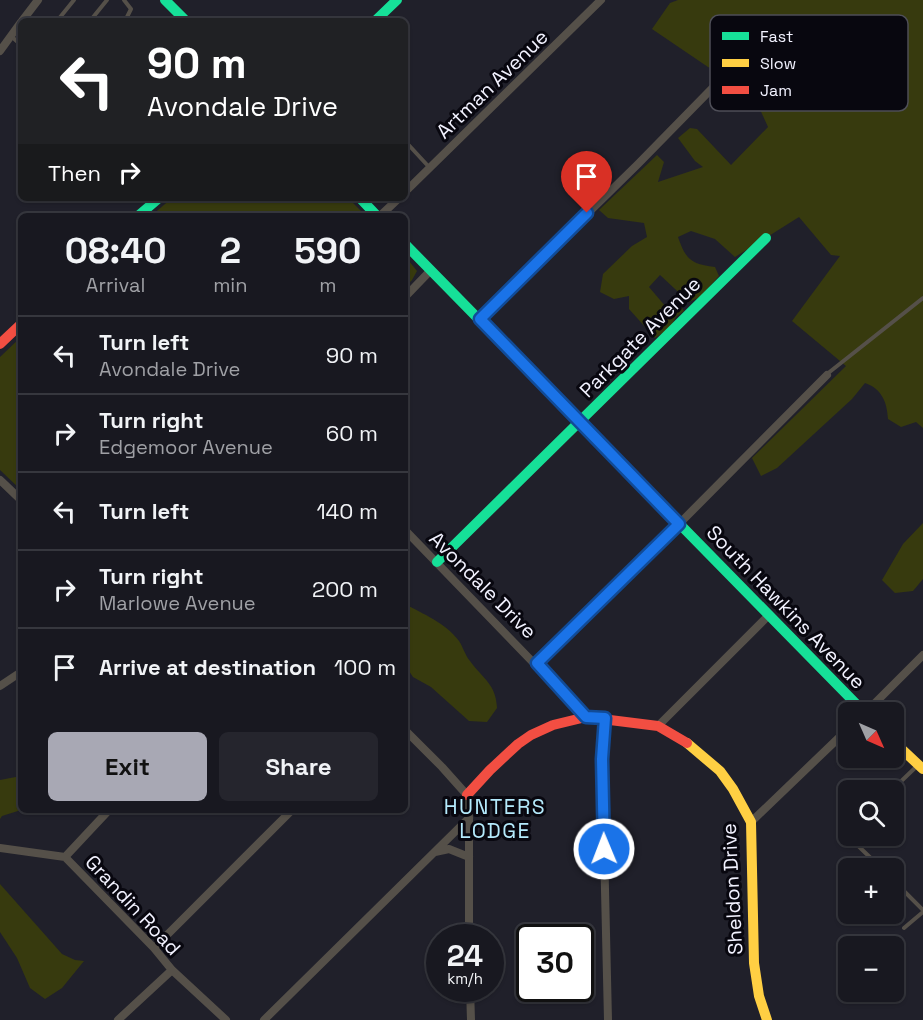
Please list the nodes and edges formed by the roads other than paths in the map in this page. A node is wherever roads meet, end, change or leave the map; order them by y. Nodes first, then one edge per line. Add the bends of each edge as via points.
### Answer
1 (38, 0) edge
2 (74, 0) edge
3 (107, 0) edge
4 (124, 0) edge
5 (165, 0) edge
6 (397, 0) edge
7 (602, 0) edge
8 (24, 18) edge
9 (59, 18) edge
10 (92, 18) edge
11 (126, 18) edge
12 (183, 18) edge
13 (378, 18) edge
14 (18, 25) edge
15 (5, 39) edge
16 (0, 51) edge
17 (710, 90) edge
18 (408, 144) edge
19 (430, 168) junction
20 (408, 189) edge
21 (156, 201) edge
22 (363, 201) edge
23 (396, 201) edge
24 (142, 213) edge
25 (375, 213) edge
26 (382, 213) edge
27 (766, 238) dead end
28 (408, 247) edge
29 (430, 271) junction
30 (408, 294) edge
31 (923, 298) edge
32 (480, 319) junction
33 (18, 327) edge
34 (0, 344) edge
35 (826, 375) joint
36 (579, 422) junction
37 (0, 480) edge
38 (18, 497) edge
39 (679, 524) junction
40 (408, 533) edge
41 (437, 562) junction
42 (769, 615) junction
43 (923, 655) edge
44 (537, 663) junction
45 (18, 674) edge
46 (0, 686) edge
47 (855, 702) edge
48 (875, 702) edge
49 (586, 717) junction
50 (605, 718) junction
51 (658, 726) junction
52 (408, 733) edge
53 (838, 739) edge
54 (904, 752) edge
55 (920, 767) edge
56 (904, 780) edge
57 (466, 795) junction
58 (106, 813) edge
59 (289, 813) edge
60 (469, 818) junction
61 (751, 822) junction
62 (858, 846) edge
63 (0, 848) edge
64 (434, 852) junction
65 (65, 856) junction
66 (468, 857) junction
67 (871, 858) edge
68 (904, 891) edge
69 (923, 911) edge
70 (469, 924) edge
71 (904, 928) dead end
72 (153, 948) junction
73 (172, 969) junction
74 (470, 1002) edge
75 (118, 1020) edge
76 (226, 1020) edge
77 (264, 1020) edge
78 (471, 1020) edge
79 (608, 1020) edge
80 (767, 1020) edge

1 - 8 street
2 - 9 lane
3 - 10 lane
4 - 11 lane via 131,9
5 - 12 street
6 - 13 street
7 - 19 street, Artman Avenue
14 - 15 street
15 - 16 street
17 - 32 street
18 - 19 lane
19 - 20 street, Artman Avenue
21 - 24 street
22 - 25 street
23 - 26 street
27 - 36 street, Parkgate Avenue
28 - 29 street, South Hawkins Avenue
29 - 30 street
29 - 32 street, South Hawkins Avenue
31 - 35 lane
32 - 36 street, South Hawkins Avenue
33 - 34 street
35 - 39 street
36 - 39 street, South Hawkins Avenue
36 - 41 street, Parkgate Avenue
37 - 38 street
39 - 42 street, South Hawkins Avenue
39 - 44 street
40 - 41 street, Avondale Drive
41 - 44 street, Avondale Drive
42 - 47 street, South Hawkins Avenue
42 - 51 street
43 - 48 street
44 - 49 street, Avondale Drive
45 - 46 street
49 - 50 street, Sheldon Drive
49 - 57 street, Sheldon Drive via 531,735
50 - 51 street, Sheldon Drive
50 - 79 street via 602,759
51 - 61 street, Sheldon Drive via 692,745 720,771
52 - 57 street
53 - 61 street
54 - 55 street
55 - 56 lane
57 - 60 street
58 - 65 street
59 - 72 street
60 - 64 street
60 - 66 street
61 - 80 street, Sheldon Drive via 754,963
62 - 67 lane
63 - 65 street, Grandin Road
64 - 66 street via 449,849
64 - 77 street
65 - 72 street, Grandin Road
66 - 70 street
68 - 69 lane
69 - 71 lane
72 - 73 street, Grandin Road
73 - 75 street
73 - 76 street, Grandin Road
74 - 78 street

